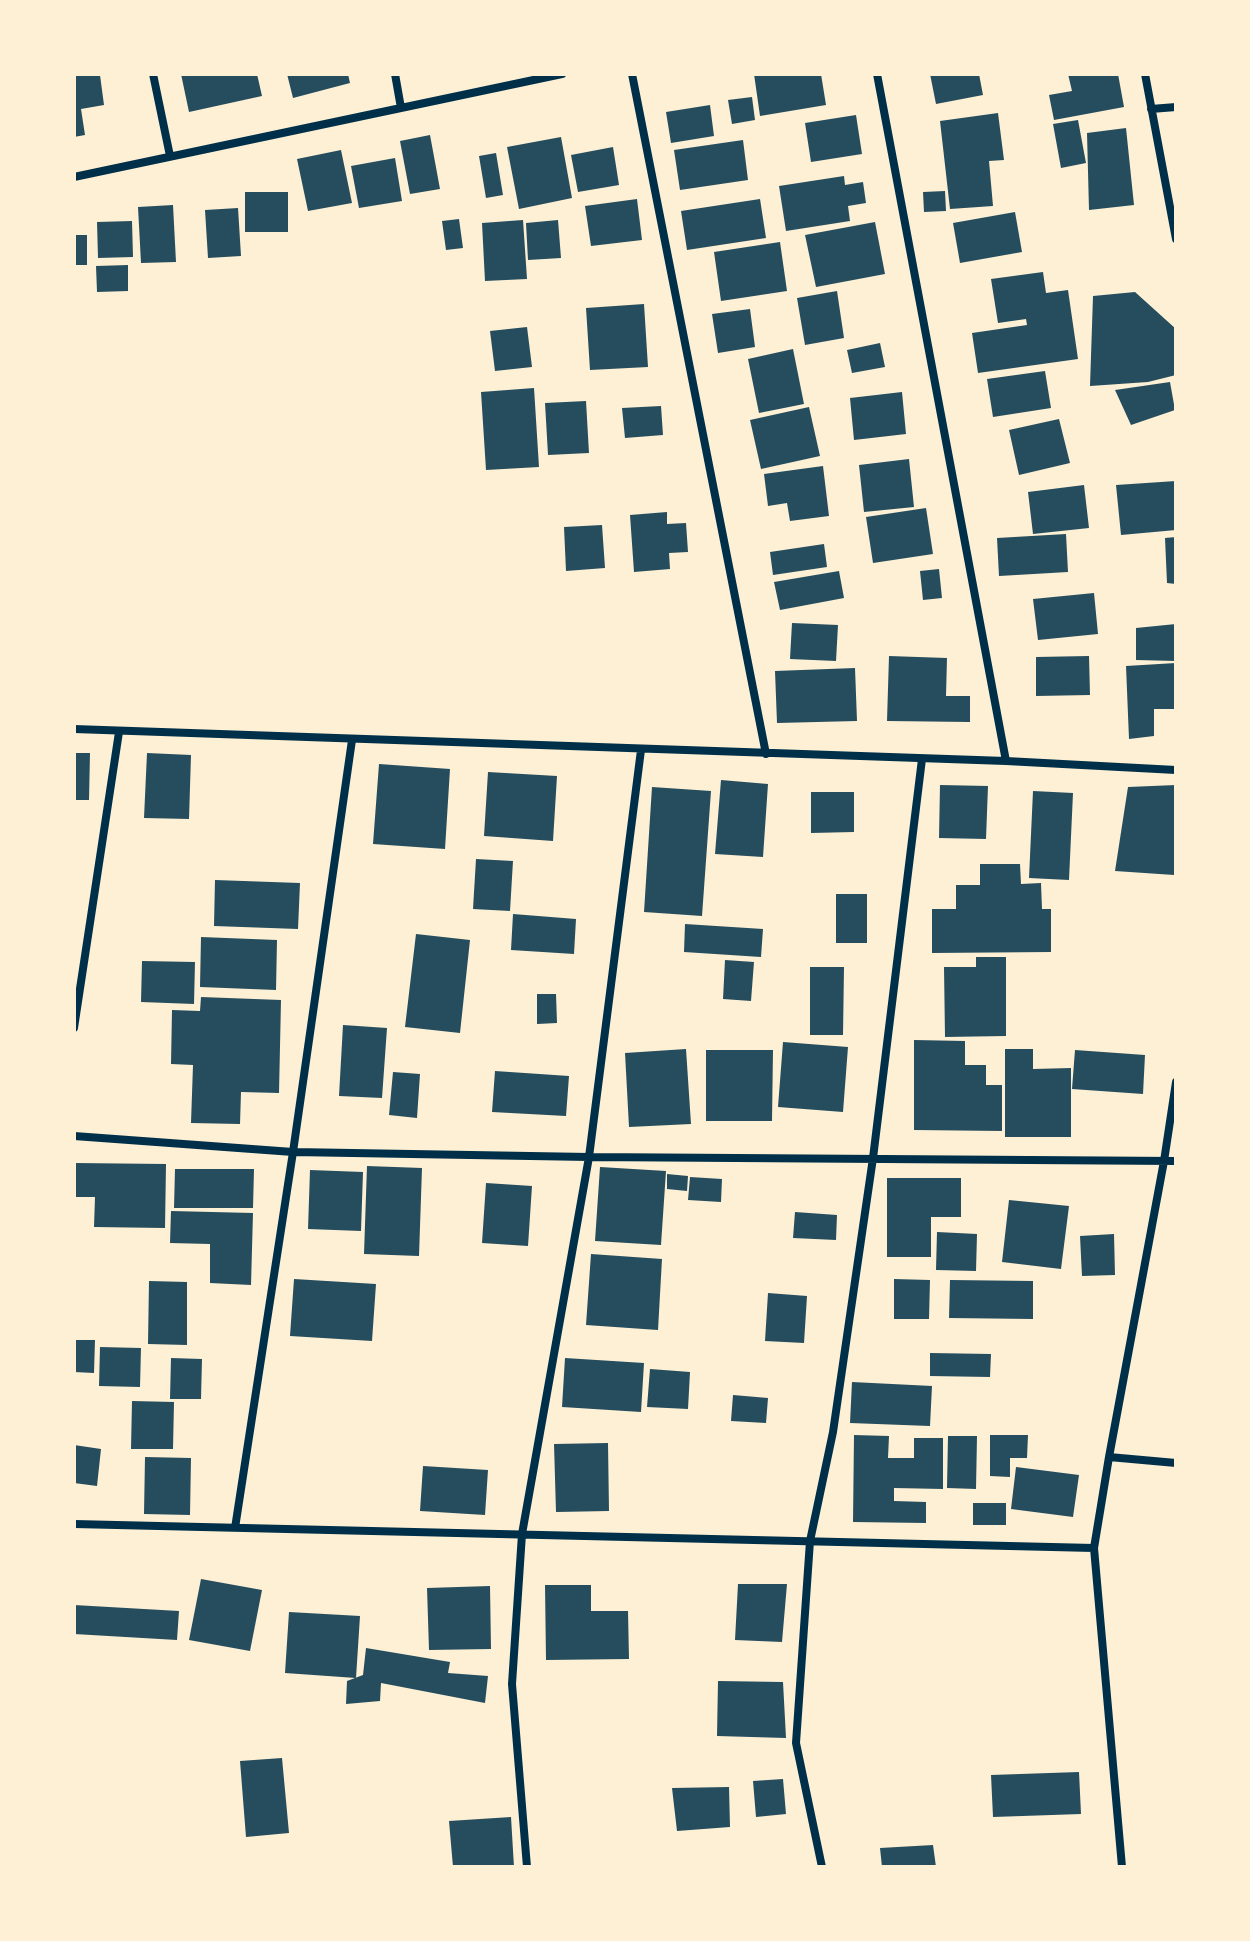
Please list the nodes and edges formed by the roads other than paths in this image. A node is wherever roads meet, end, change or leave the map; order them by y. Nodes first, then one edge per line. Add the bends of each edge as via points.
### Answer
1 (153, 74) edge
2 (395, 74) edge
3 (562, 74) edge
4 (632, 74) edge
5 (877, 74) edge
6 (1145, 74) edge
7 (1176, 107) edge
8 (401, 108) junction
9 (1151, 109) junction
10 (170, 156) junction
11 (74, 177) edge
12 (1176, 239) edge
13 (74, 729) edge
14 (119, 732) junction
15 (352, 740) junction
16 (641, 750) junction
17 (766, 754) junction
18 (922, 759) junction
19 (1006, 761) junction
20 (1176, 770) edge
21 (74, 1028) edge
22 (1176, 1082) edge
23 (74, 1136) edge
24 (293, 1152) junction
25 (589, 1157) junction
26 (873, 1158) junction
27 (1164, 1161) junction
28 (1176, 1161) edge
29 (1109, 1457) junction
30 (1176, 1463) edge
31 (74, 1524) edge
32 (235, 1528) junction
33 (522, 1534) junction
34 (810, 1541) junction
35 (1094, 1548) junction
36 (527, 1867) edge
37 (822, 1867) edge
38 (1122, 1867) edge

1 - 10 street
2 - 8 street
3 - 8 street
4 - 17 street
5 - 19 street
6 - 9 street
7 - 9 street
8 - 10 street
9 - 12 street
10 - 11 street
13 - 14 street
14 - 15 street
14 - 21 street
15 - 16 street
15 - 24 street
16 - 17 street
16 - 25 street
17 - 18 street
18 - 19 street
18 - 26 street
19 - 20 street
22 - 27 street
23 - 24 street
24 - 25 street
24 - 32 street
25 - 26 street
25 - 33 street
26 - 27 street
26 - 34 street via 833,1432
27 - 28 street
27 - 29 street
29 - 30 street
29 - 35 street
31 - 32 street
32 - 33 street
33 - 34 street
33 - 36 street via 512,1684
34 - 35 street
34 - 37 street via 796,1743
35 - 38 street

